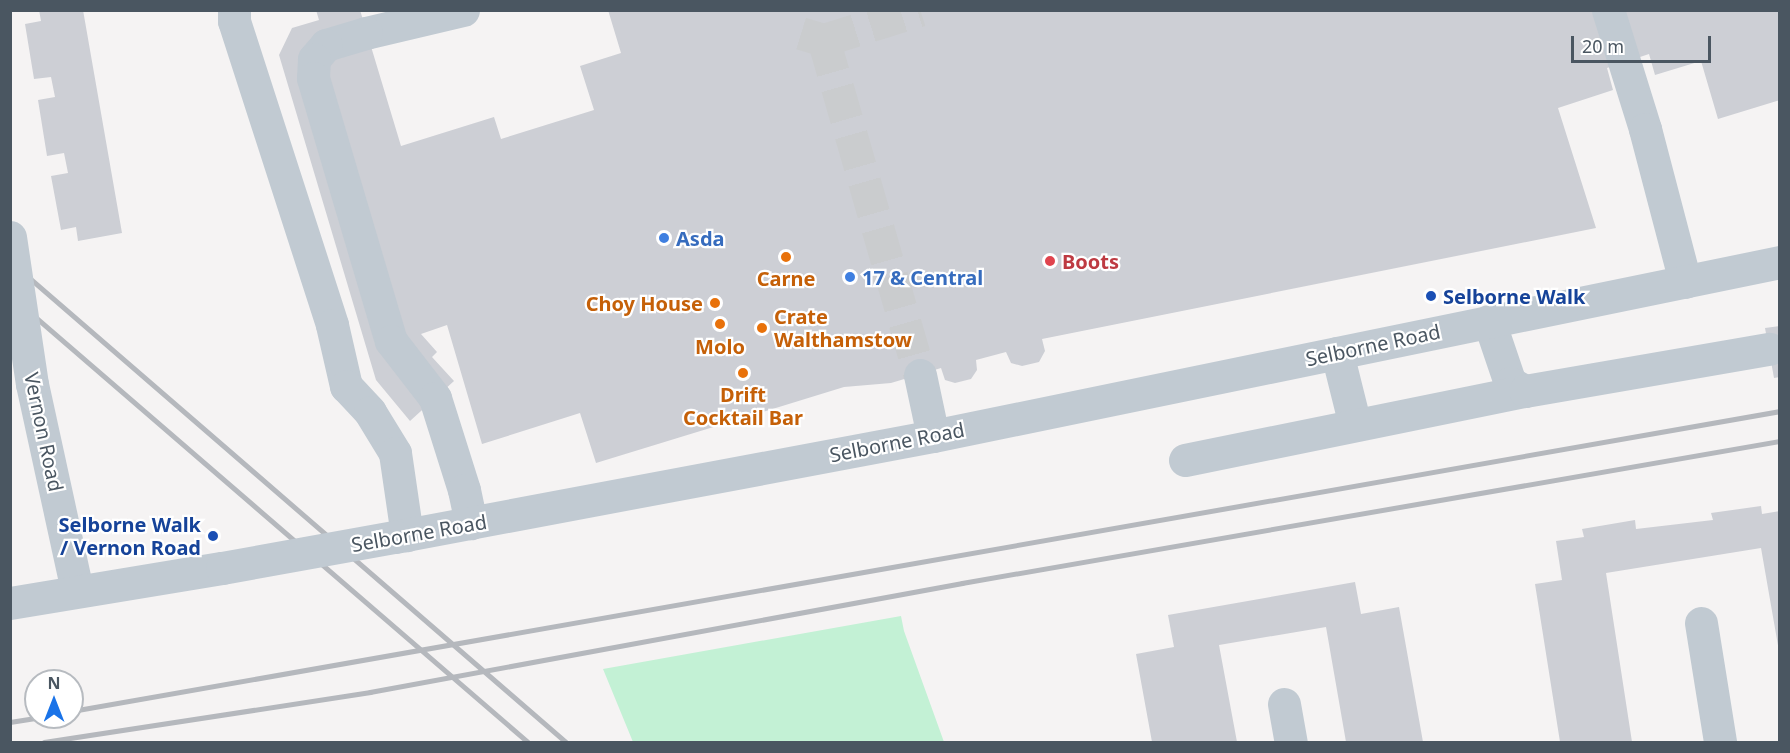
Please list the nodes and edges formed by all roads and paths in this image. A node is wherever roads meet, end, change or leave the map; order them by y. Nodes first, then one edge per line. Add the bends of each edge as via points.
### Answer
1 (234, 10) edge
2 (463, 10) edge
3 (1608, 10) edge
4 (10, 237) edge
5 (1779, 262) edge
6 (1684, 282) junction
7 (1489, 321) junction
8 (1769, 348) dead end
9 (1337, 353) junction
10 (920, 375) tunnel mouth
11 (1525, 391) junction
12 (1355, 425) junction
13 (933, 436) junction
14 (1185, 460) dead end
15 (471, 523) junction
16 (401, 536) junction
17 (78, 591) junction
18 (10, 603) edge
19 (1701, 623) dead end
20 (1284, 705) dead end
21 (1291, 742) edge
22 (1720, 742) edge

1 - 16 street via 234,21 332,325 346,386 370,412 395,453
2 - 15 street via 326,45 314,59 313,78 391,341 435,398
3 - 6 street via 1645,129
4 - 17 street, Vernon Road, bridge via 32,384
5 - 6 street, Selborne Road
6 - 7 street, Selborne Road
7 - 9 street, Selborne Road
7 - 11 street via 1510,384
8 - 11 street
9 - 12 street
9 - 13 street, Selborne Road
10 - 13 street
11 - 12 street
12 - 14 street
13 - 15 street, Selborne Road
15 - 16 street, Selborne Road
16 - 17 street, Selborne Road, bridge
17 - 18 street, Selborne Road
19 - 22 street
20 - 21 street

